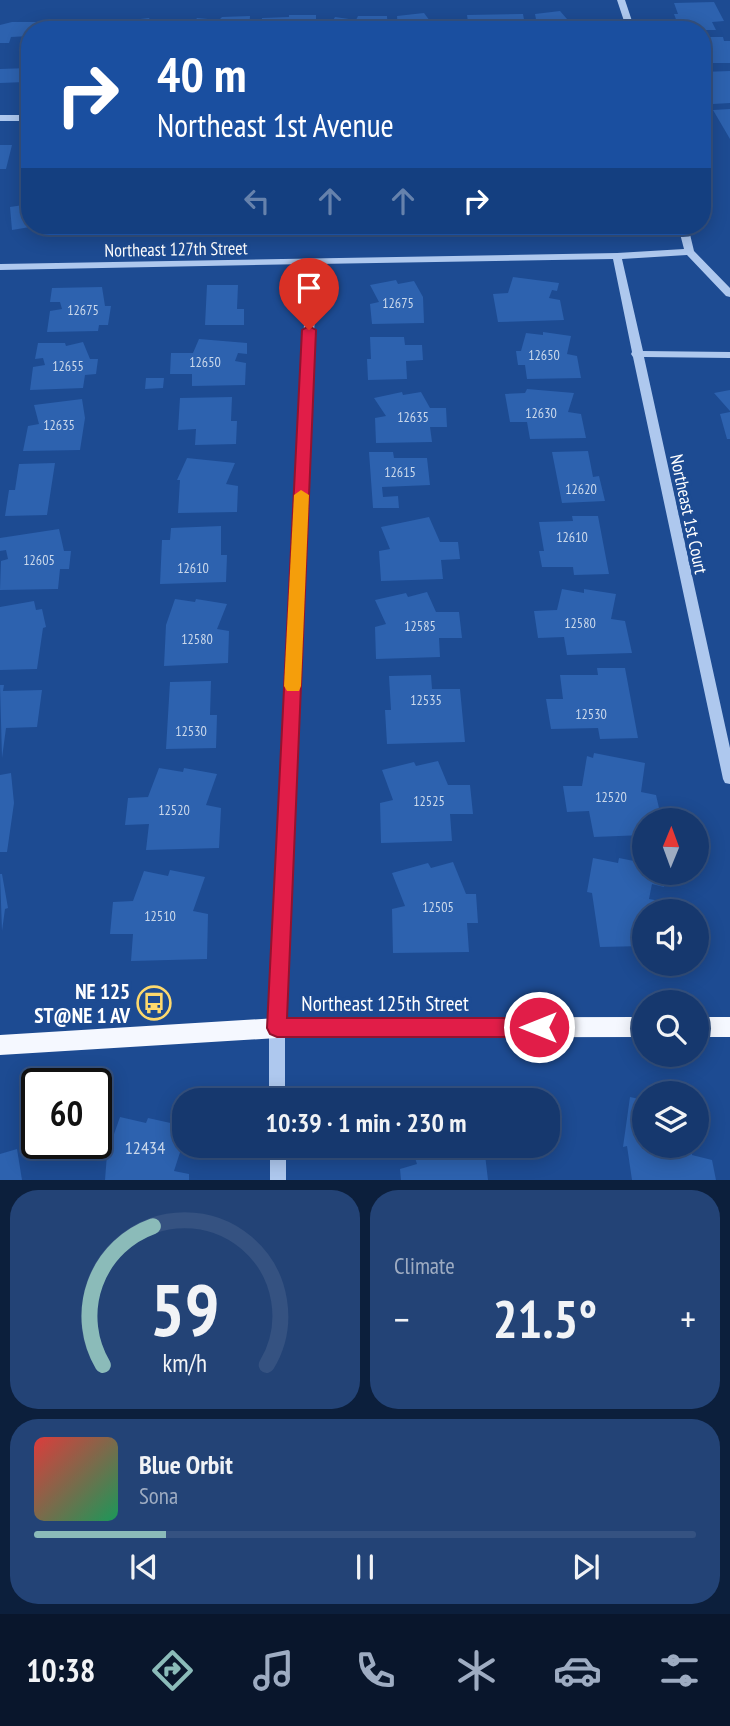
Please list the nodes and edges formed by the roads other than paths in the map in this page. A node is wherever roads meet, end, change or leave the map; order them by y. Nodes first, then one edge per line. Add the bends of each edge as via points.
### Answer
1 (621, 0) edge
2 (628, 21) edge
3 (0, 118) edge
4 (21, 118) edge
5 (685, 235) edge
6 (689, 252) junction
7 (617, 256) junction
8 (312, 262) junction
9 (0, 267) edge
10 (730, 294) edge
11 (636, 354) junction
12 (730, 355) edge
13 (730, 779) edge
14 (632, 1027) edge
15 (709, 1027) edge
16 (730, 1027) edge
17 (277, 1028) junction
18 (0, 1045) edge
19 (277, 1088) edge
20 (278, 1158) edge
21 (278, 1180) edge

1 - 2 street
3 - 4 street
5 - 6 street
6 - 7 street, Northeast 127th Street
6 - 10 street
7 - 8 street, Northeast 127th Street
7 - 11 street, Northeast 1st Court
8 - 9 street, Northeast 127th Street
8 - 17 street
11 - 12 street
11 - 13 street, Northeast 1st Court
14 - 17 main road, Northeast 125th Street
15 - 16 main road
17 - 18 main road, Northeast 125th Street
17 - 19 street
20 - 21 street

